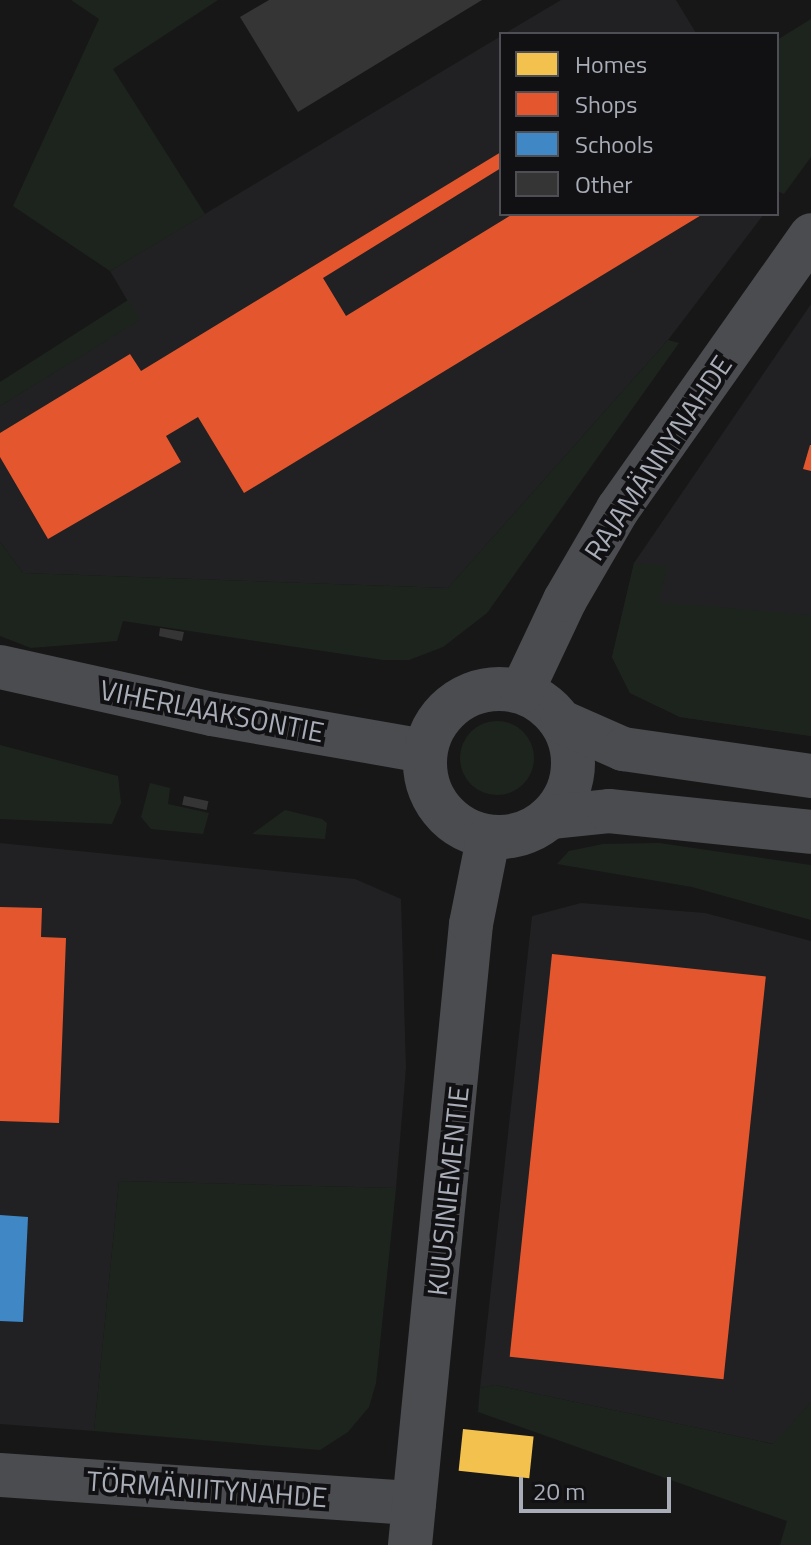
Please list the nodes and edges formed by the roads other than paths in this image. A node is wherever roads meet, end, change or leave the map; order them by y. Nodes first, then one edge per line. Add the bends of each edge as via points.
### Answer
1 (811, 235) edge
2 (0, 667) edge
3 (522, 691) junction
4 (562, 722) junction
5 (424, 751) junction
6 (811, 776) edge
7 (551, 817) junction
8 (811, 832) edge
9 (488, 839) junction
10 (0, 1475) edge
11 (412, 1524) edge

1 - 3 street, RAJAMÄNNYNAHDE via 618,509 565,600
2 - 5 street, VIHERLAAKSONTIE via 212,714
3 - 4 street
3 - 5 street via 488,688 463,697 435,723
4 - 6 street via 623,749
4 - 7 street via 574,767 565,800
5 - 9 street via 427,785 439,809 462,829
7 - 8 street via 609,811
7 - 9 street via 526,834
9 - 11 street, KUUSINIEMENTIE via 471,924
10 - 11 street, TÖRMÄNIITYNAHDE

